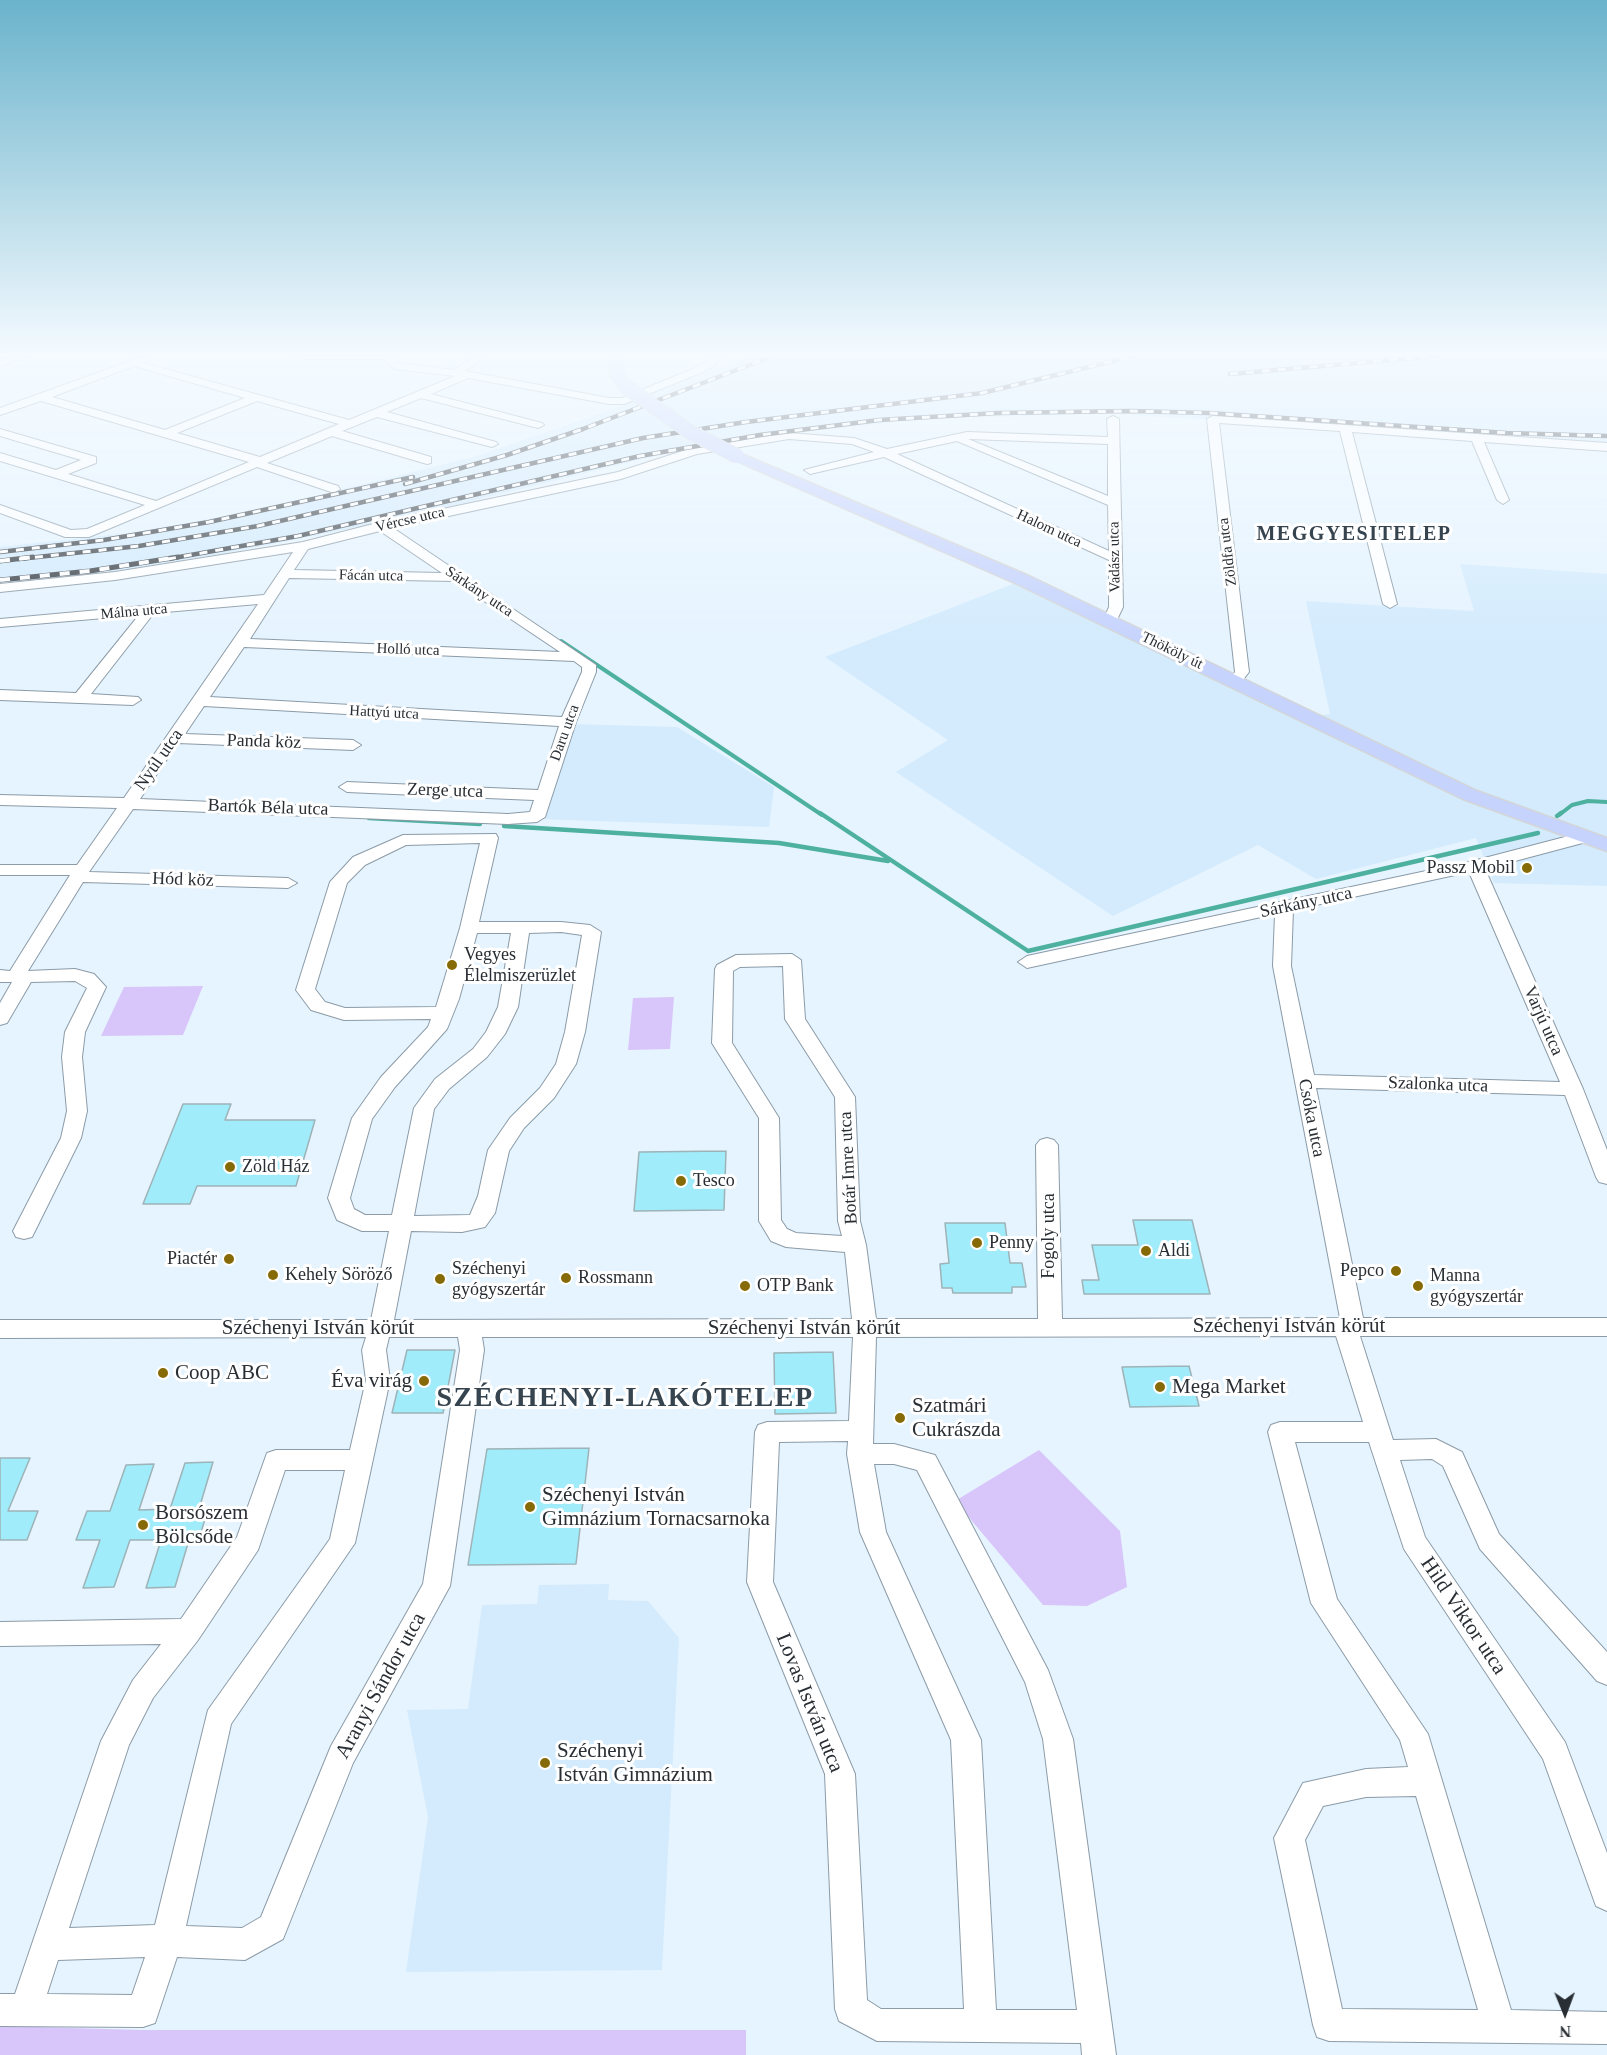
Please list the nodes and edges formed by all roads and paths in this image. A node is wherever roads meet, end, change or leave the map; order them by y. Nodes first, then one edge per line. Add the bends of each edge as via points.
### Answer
1 (66, 452) edge
2 (226, 452) edge
3 (283, 452) edge
4 (400, 452) edge
5 (696, 452) edge
6 (729, 452) edge
7 (889, 452) edge
8 (992, 452) edge
9 (1113, 452) edge
10 (1217, 452) edge
11 (1352, 452) edge
12 (1482, 452) edge
13 (884, 453) junction
14 (0, 457) edge
15 (427, 460) dead end
16 (258, 462) junction
17 (810, 470) dead end
18 (57, 474) junction
19 (334, 489) dead end
20 (1503, 500) dead end
21 (1114, 503) junction
22 (157, 505) junction
23 (0, 509) edge
24 (381, 526) junction
25 (303, 546) junction
26 (1114, 558) junction
27 (284, 574) junction
28 (458, 578) junction
29 (0, 588) edge
30 (268, 599) junction
31 (1390, 603) dead end
32 (149, 611) junction
33 (1110, 621) junction
34 (0, 623) edge
35 (240, 644) junction
36 (576, 657) junction
37 (1234, 682) junction
38 (0, 695) edge
39 (80, 698) junction
40 (132, 700) dead end
41 (200, 701) junction
42 (567, 722) junction
43 (175, 738) junction
44 (353, 746) dead end
45 (347, 787) dead end
46 (542, 795) junction
47 (0, 800) edge
48 (129, 804) junction
49 (537, 817) joint
50 (508, 819) junction
51 (1584, 837) junction
52 (490, 838) junction
53 (1607, 845) edge
54 (1475, 866) junction
55 (0, 870) edge
56 (80, 874) junction
57 (288, 883) dead end
58 (1284, 908) junction
59 (469, 928) junction
60 (520, 929) junction
61 (1027, 962) dead end
62 (14, 976) edge
63 (443, 1013) junction
64 (0, 1019) edge
65 (1304, 1081) junction
66 (1573, 1089) junction
67 (1047, 1145) dead end
68 (1607, 1177) edge
69 (400, 1223) junction
70 (24, 1231) dead end
71 (855, 1245) junction
72 (1349, 1326) junction
73 (865, 1327) junction
74 (1050, 1327) junction
75 (1607, 1327) edge
76 (379, 1328) junction
77 (469, 1328) junction
78 (0, 1329) edge
79 (1381, 1441) junction
80 (861, 1443) junction
81 (359, 1460) junction
82 (188, 1631) junction
83 (0, 1634) edge
84 (1607, 1672) edge
85 (1428, 1781) junction
86 (1607, 1895) edge
87 (167, 1941) junction
88 (48, 1944) junction
89 (12, 2010) edge
90 (981, 2027) junction
91 (1499, 2027) junction
92 (1607, 2028) edge
93 (1097, 2041) edge

1 - 18 street via 93,460
2 - 16 street
3 - 16 street
4 - 15 street
5 - 24 street, Vércse utca via 621,475
6 - 33 main road, Thököly út, bridge
7 - 13 street
8 - 21 street
9 - 21 street, Vadász utca
10 - 37 street, Zöldfa utca via 1242,672
11 - 31 street
12 - 20 street
13 - 17 street
13 - 26 street, Halom utca
14 - 18 street
16 - 19 street
16 - 22 street
18 - 22 street
21 - 26 street, Vadász utca
22 - 23 street via 89,533 70,534
24 - 25 street, Vércse utca
24 - 28 street, Sárkány utca
25 - 27 street, Nyúl utca
25 - 29 street, Vércse utca via 115,576
26 - 33 street, Vadász utca via 1116,607
27 - 28 street, Fácán utca
27 - 30 street, Nyúl utca
28 - 36 street, Sárkány utca
30 - 32 street, Málna utca
30 - 35 street, Nyúl utca
32 - 34 street, Málna utca
32 - 39 street
33 - 37 main road, Thököly út
35 - 36 street, Holló utca
35 - 41 street, Nyúl utca
36 - 42 street, Daru utca via 589,665 589,672
37 - 51 main road, Thököly út via 1470,795
38 - 39 street
39 - 40 street
41 - 42 street, Hattyú utca
41 - 43 street, Nyúl utca
42 - 46 street, Daru utca
43 - 44 street, Panda köz
43 - 48 street, Nyúl utca
45 - 46 street, Zerge utca
46 - 49 street, Daru utca
47 - 48 street, Bartók Béla utca
48 - 50 street, Bartók Béla utca
48 - 56 street, Nyúl utca
49 - 50 street, Bartók Béla utca
50 - 52 street
51 - 53 main road, Thököly út
51 - 54 street, Sárkány utca
52 - 59 street
52 - 63 street via 402,840 359,861 339,882 305,990 318,1006 344,1014
54 - 58 street, Sárkány utca
54 - 66 street, Varjú utca
55 - 56 street, Hód köz
56 - 57 street, Hód köz
56 - 62 street, Nyúl utca
58 - 61 street, Sárkány utca
58 - 65 street, Csóka utca via 1282,966
59 - 60 street
59 - 63 street
60 - 69 street via 508,1007 495,1034 480,1053 442,1084 424,1108
60 - 69 street via 561,927 592,932 566,1064 500,1150 484,1213 477,1221
62 - 64 street, Nyúl utca
62 - 70 street via 75,975 87,978 97,987 75,1032 72,1057 77,1111 71,1138
63 - 69 street via 437,1029 388,1082 362,1118 339,1198 345,1214 362,1223
65 - 66 street, Szalonka utca
65 - 72 street, Csóka utca
66 - 68 street, Varjú utca
67 - 74 street, Fogoly utca
69 - 76 street
71 - 71 street, Botár Imre utca via 849,1221 845,1097 795,1019 792,960 736,961 724,969 722,1042 769,1118 770,1221 778,1235 794,1241
71 - 73 street, Botár Imre utca
72 - 74 street, Széchenyi István körút
72 - 75 street, Széchenyi István körút
72 - 79 street, Hild Viktor utca
73 - 74 street, Széchenyi István körút
73 - 77 street, Széchenyi István körút
73 - 80 street
76 - 77 street, Széchenyi István körút
76 - 78 street, Széchenyi István körút
76 - 81 street via 374,1350 378,1380
77 - 87 street, Aranyi Sándor utca via 472,1350 436,1586 341,1756 272,1928 245,1944
79 - 84 street via 1436,1449 1453,1459 1489,1542
79 - 85 street via 1280,1432 1325,1603 1413,1734
79 - 86 street, Hild Viktor utca via 1413,1541 1555,1752
80 - 90 street via 873,1532 966,1740
80 - 90 street, Lovas István utca via 767,1432 760,1582 840,1774 851,2009 878,2025
80 - 93 street, Lovas István utca via 926,1462 1038,1679 1058,1739
81 - 82 street via 276,1460 249,1542
81 - 87 street via 342,1543 218,1719
82 - 83 street
82 - 88 street via 143,1689 116,1741
85 - 91 street
85 - 91 street via 1366,1784 1314,1793 1289,1838 1329,2025
87 - 88 street, Aranyi Sándor utca
87 - 89 street via 143,2011
88 - 89 street
90 - 93 street, Lovas István utca
91 - 92 street

